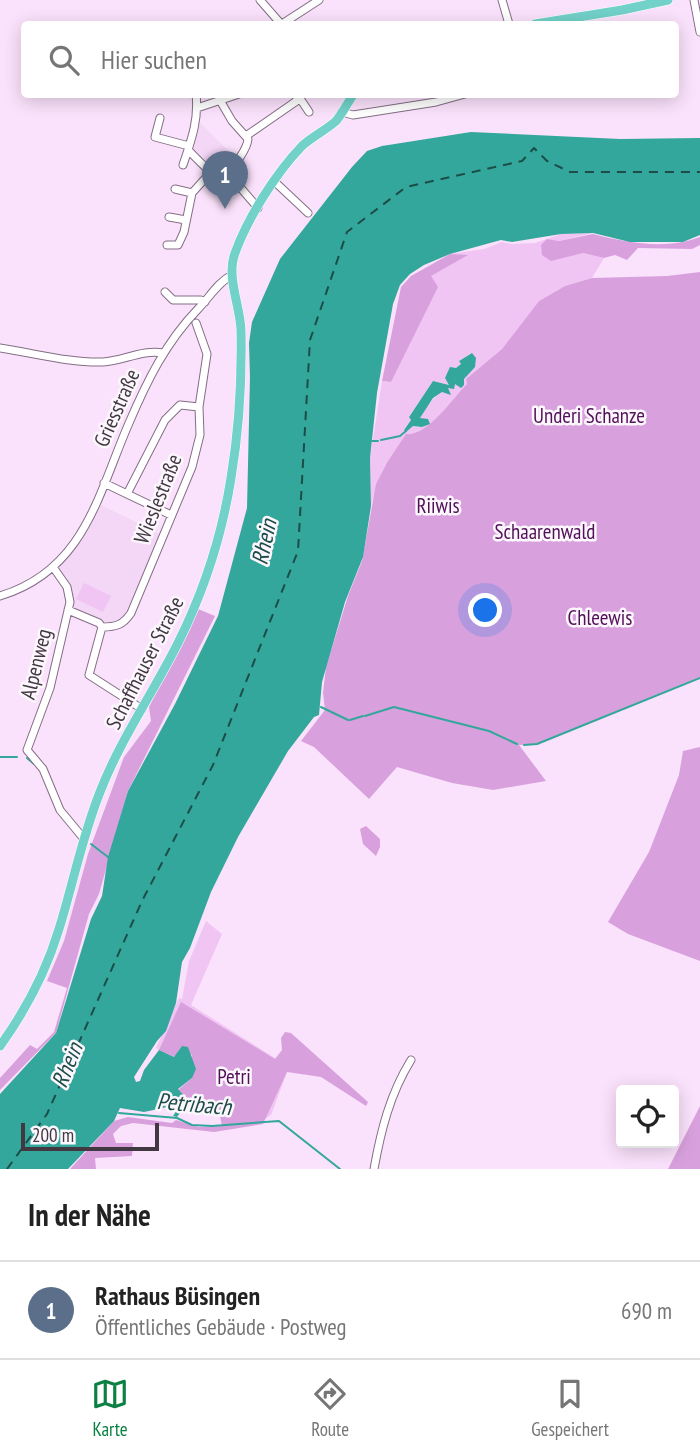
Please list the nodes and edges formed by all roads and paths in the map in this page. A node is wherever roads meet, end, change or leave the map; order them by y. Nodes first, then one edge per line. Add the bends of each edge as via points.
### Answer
1 (319, 0) edge
2 (502, 0) edge
3 (668, 0) edge
4 (694, 0) edge
5 (264, 1) edge
6 (277, 21) edge
7 (282, 21) edge
8 (508, 21) edge
9 (554, 21) edge
10 (700, 32) edge
11 (196, 98) edge
12 (230, 98) edge
13 (296, 98) edge
14 (298, 98) edge
15 (350, 98) edge
16 (434, 98) edge
17 (221, 102) junction
18 (197, 108) junction
19 (309, 112) dead end
20 (342, 112) junction
21 (160, 118) dead end
22 (246, 136) junction
23 (188, 148) junction
24 (183, 165) dead end
25 (211, 172) junction
26 (233, 179) junction
27 (275, 182) junction
28 (175, 189) dead end
29 (192, 193) junction
30 (258, 208) junction
31 (308, 213) dead end
32 (169, 217) dead end
33 (186, 220) junction
34 (167, 245) dead end
35 (232, 275) junction
36 (165, 292) dead end
37 (205, 302) junction
38 (196, 323) dead end
39 (0, 348) edge
40 (163, 353) junction
41 (199, 407) junction
42 (104, 483) junction
43 (127, 494) junction
44 (171, 515) junction
45 (53, 567) junction
46 (0, 596) edge
47 (68, 610) junction
48 (102, 627) junction
49 (142, 709) junction
50 (84, 839) junction
51 (0, 1046) edge
52 (411, 1060) dead end
53 (374, 1169) edge

1 - 7 street
2 - 8 street
3 - 9 main road
4 - 10 street
5 - 6 street
11 - 18 street
12 - 17 street
13 - 22 street
14 - 19 street
15 - 20 main road
16 - 20 street via 353,115
17 - 18 street
17 - 22 street
18 - 23 street
20 - 27 main road via 302,147
21 - 23 street via 155,137
22 - 26 street via 248,143 232,171
23 - 24 street
23 - 25 street
25 - 26 street
25 - 29 street
26 - 30 street
27 - 30 main road
27 - 31 street
28 - 29 street
29 - 33 street
30 - 35 main road via 236,248
32 - 33 street
33 - 34 street via 178,245
35 - 37 street, Griesstraße
35 - 49 main road, Schaffhauser Straße via 240,313 241,355 228,498 195,606
36 - 37 street via 173,300
37 - 40 street, Griesstraße
38 - 41 street, Wieslestraße via 207,354
39 - 40 street via 102,362
40 - 42 street, Griesstraße
41 - 43 street via 180,405 165,420
41 - 44 street, Wieslestraße via 200,435 192,467
42 - 43 street
42 - 45 street, Griesstraße via 84,531
43 - 44 street
44 - 48 street, Wieslestraße via 125,623
45 - 46 street, Griesstraße
45 - 47 street, Alpenweg via 69,594
47 - 48 street
47 - 50 street, Alpenweg via 48,696 27,750 43,769 60,810
48 - 49 street via 89,675
49 - 50 main road, Schaffhauser Straße via 100,792
50 - 51 main road, Schaffhauser Straße via 47,962 34,993
52 - 53 street via 382,1126

